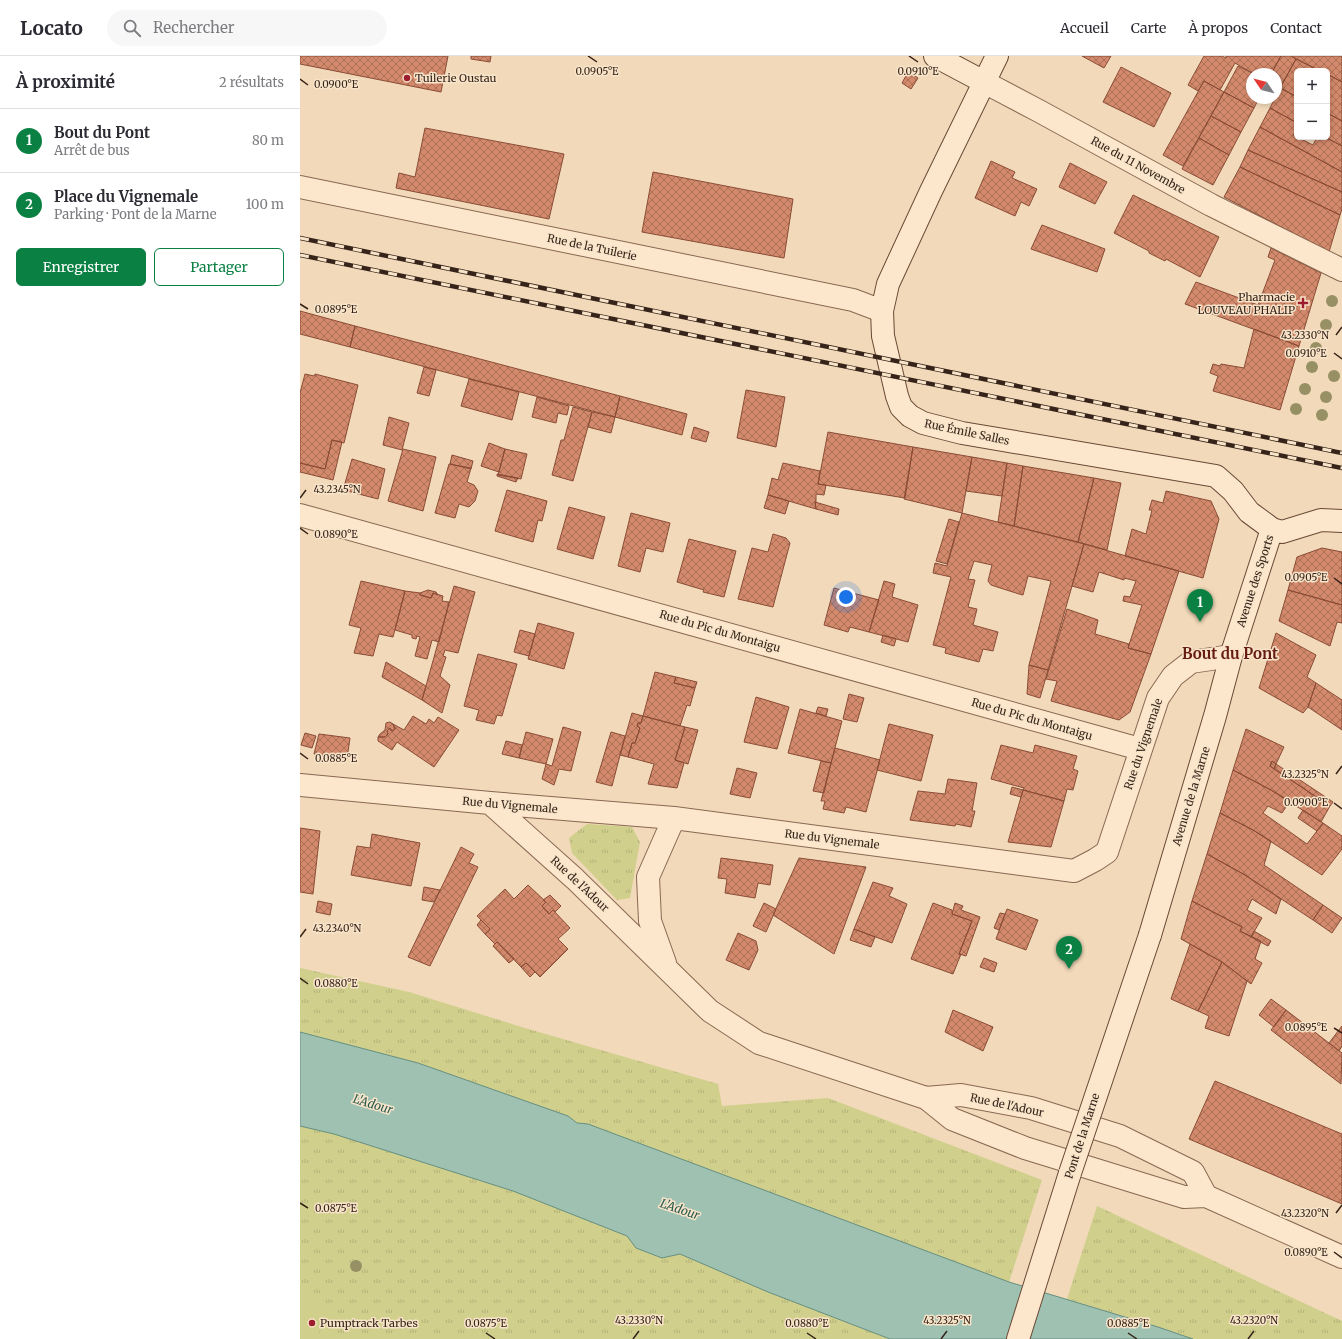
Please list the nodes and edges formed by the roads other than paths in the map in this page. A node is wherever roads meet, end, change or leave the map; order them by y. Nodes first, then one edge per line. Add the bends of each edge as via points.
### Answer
1 (935, 56) edge
2 (997, 56) edge
3 (984, 82) junction
4 (300, 187) edge
5 (1342, 270) edge
6 (882, 311) junction
7 (300, 515) edge
8 (1342, 520) edge
9 (1272, 529) junction
10 (1231, 656) junction
11 (1140, 749) junction
12 (300, 785) edge
13 (490, 803) junction
14 (674, 818) junction
15 (1150, 934) joint
16 (666, 968) junction
17 (926, 1098) junction
18 (1206, 1196) junction
19 (1342, 1257) edge
20 (1018, 1339) edge

1 - 3 street, Rue du 11 Novembre
2 - 3 street, Rue Émile Salles
3 - 5 street, Rue du 11 Novembre via 1211,205
3 - 6 street, Rue Émile Salles via 888,284
4 - 6 street, Rue de la Tuilerie via 853,300
6 - 9 street, Rue Émile Salles via 883,336 897,396 901,406 910,416 923,423 962,433 1216,476 1233,491 1250,512
7 - 11 street, Rue du Pic du Montaigu
8 - 9 street via 1321,520 1282,532
9 - 10 street, Avenue des Sports
10 - 11 street, Rue du Vignemale via 1191,662 1173,676 1158,698
10 - 15 street, Avenue de la Marne
11 - 14 street, Rue du Vignemale via 1107,852 1074,871
12 - 13 street, Rue du Vignemale
13 - 14 street, Rue du Vignemale
13 - 16 street, Rue de l'Adour via 575,879
14 - 16 street, Rue de l'Adour via 648,877 650,921
15 - 20 street, Pont de la Marne, bridge via 1072,1165
16 - 17 street, Rue de l'Adour via 710,1011 759,1043
17 - 18 street, Rue de l'Adour via 952,1119 1025,1148 1184,1197
17 - 18 street, Rue de l'Adour via 960,1095 1031,1108 1120,1136 1193,1172
18 - 19 street, Rue de l'Adour

